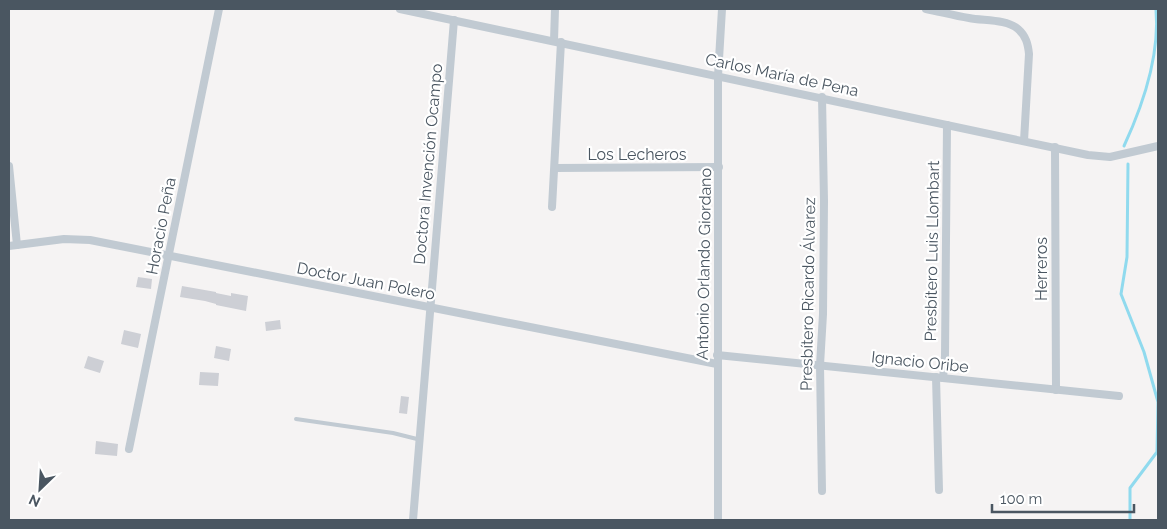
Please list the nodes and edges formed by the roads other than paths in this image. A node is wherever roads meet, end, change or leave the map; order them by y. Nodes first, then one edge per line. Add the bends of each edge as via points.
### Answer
1 (219, 9) edge
2 (400, 9) edge
3 (555, 9) edge
4 (722, 9) edge
5 (926, 9) edge
6 (454, 20) junction
7 (557, 42) junction
8 (718, 76) junction
9 (822, 97) junction
10 (947, 125) junction
11 (1024, 141) junction
12 (1158, 146) edge
13 (1054, 147) junction
14 (9, 166) edge
15 (555, 168) junction
16 (719, 168) junction
17 (552, 207) dead end
18 (13, 246) edge
19 (169, 255) junction
20 (430, 308) junction
21 (717, 355) junction
22 (717, 364) junction
23 (820, 365) junction
24 (940, 377) junction
25 (1056, 390) junction
26 (1119, 396) dead end
27 (296, 419) dead end
28 (420, 440) junction
29 (129, 449) dead end
30 (939, 490) dead end
31 (822, 491) dead end
32 (414, 520) edge
33 (718, 520) edge

1 - 19 street, Horacio Peña
2 - 6 street, Carlos María de Pena
3 - 7 street
4 - 8 street, Antonio Orlando Giordano
5 - 11 street via 1007,24 1026,38 1029,54
6 - 7 street, Carlos María de Pena
6 - 20 street, Doctora Invención Ocampo
7 - 8 street, Carlos María de Pena
7 - 15 street
8 - 9 street, Carlos María de Pena
8 - 16 street, Antonio Orlando Giordano
9 - 10 street, Carlos María de Pena
9 - 23 street, Presbítero Ricardo Álvarez via 824,245
10 - 11 street, Carlos María de Pena
10 - 24 street, Presbítero Luis Llombart via 945,356
11 - 13 street, Carlos María de Pena
12 - 13 street, Carlos María de Pena via 1110,157
13 - 25 street, Herreros
14 - 18 street
15 - 16 street, Los Lecheros
15 - 17 street
16 - 21 street, Antonio Orlando Giordano
18 - 19 street, Doctor Juan Polero via 82,239
19 - 20 street, Doctor Juan Polero
19 - 29 street, Horacio Peña
20 - 22 street, Doctor Juan Polero
20 - 28 street, Doctora Invención Ocampo
21 - 22 street, Antonio Orlando Giordano
21 - 23 street, Ignacio Oribe
22 - 33 street, Antonio Orlando Giordano
23 - 24 street, Ignacio Oribe
23 - 31 street, Presbítero Ricardo Álvarez
24 - 25 street, Ignacio Oribe
24 - 30 street, Presbítero Luis Llombart
25 - 26 street, Ignacio Oribe
27 - 28 lane
28 - 32 street, Doctora Invención Ocampo

